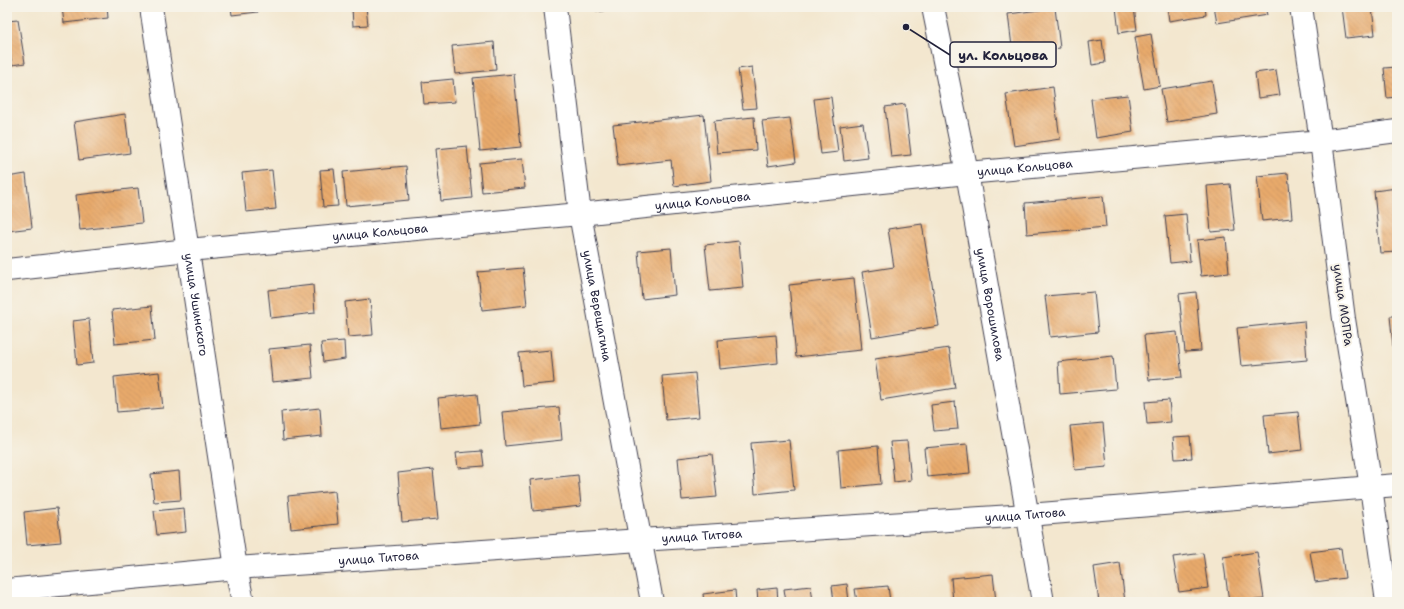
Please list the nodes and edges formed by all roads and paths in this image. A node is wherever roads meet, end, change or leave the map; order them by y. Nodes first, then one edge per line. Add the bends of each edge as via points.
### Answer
1 (151, 7) edge
2 (556, 7) edge
3 (933, 7) edge
4 (1301, 7) edge
5 (1397, 131) edge
6 (1321, 141) junction
7 (967, 173) junction
8 (580, 214) junction
9 (188, 250) junction
10 (7, 270) edge
11 (1397, 485) edge
12 (1371, 487) junction
13 (1028, 515) junction
14 (640, 540) junction
15 (236, 568) junction
16 (7, 590) edge
17 (242, 602) edge
18 (652, 602) edge
19 (1043, 602) edge
20 (1387, 602) edge

1 - 9 street, улица Ушинского
2 - 8 street, улица Верещагина
3 - 7 street, улица Ворошилова
4 - 6 street, улица МОПРа
5 - 6 street, улица Кольцова
6 - 7 street, улица Кольцова
6 - 12 street, улица МОПРа via 1344,319
7 - 8 street, улица Кольцова
7 - 13 street, улица Ворошилова
8 - 9 street, улица Кольцова
8 - 14 street, улица Верещагина
9 - 10 street, улица Кольцова
9 - 15 street, улица Ушинского
11 - 12 street, улица Титова
12 - 13 street, улица Титова
12 - 20 street, улица МОПРа
13 - 14 street, улица Титова
13 - 19 street, улица Ворошилова
14 - 15 street, улица Титова
14 - 18 street, улица Верещагина
15 - 16 street, улица Титова
15 - 17 street, улица Ушинского

